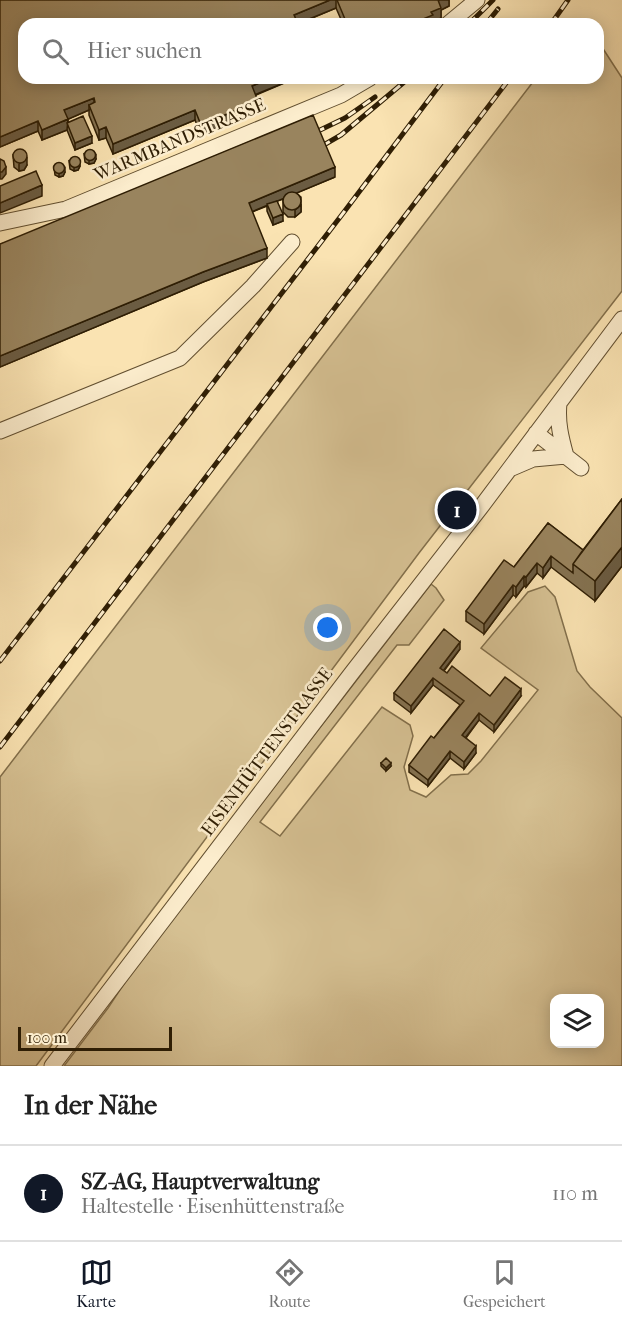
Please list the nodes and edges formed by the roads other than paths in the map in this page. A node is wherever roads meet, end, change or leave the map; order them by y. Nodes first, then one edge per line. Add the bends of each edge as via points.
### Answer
1 (470, 3) edge
2 (456, 18) edge
3 (359, 84) edge
4 (0, 223) edge
5 (292, 242) dead end
6 (622, 319) edge
7 (559, 403) junction
8 (0, 431) edge
9 (536, 433) junction
10 (566, 456) junction
11 (581, 468) dead end
12 (509, 469) junction
13 (52, 1066) edge

1 - 2 street
3 - 4 street, WARMBANDSTRASSE via 66,209
5 - 8 street via 180,358
6 - 7 street, EISENHÜTTENSTRASSE
7 - 9 street, EISENHÜTTENSTRASSE
7 - 10 street via 557,416
9 - 10 street
9 - 12 street, EISENHÜTTENSTRASSE
10 - 11 street
10 - 12 street via 533,459
12 - 13 street, EISENHÜTTENSTRASSE

